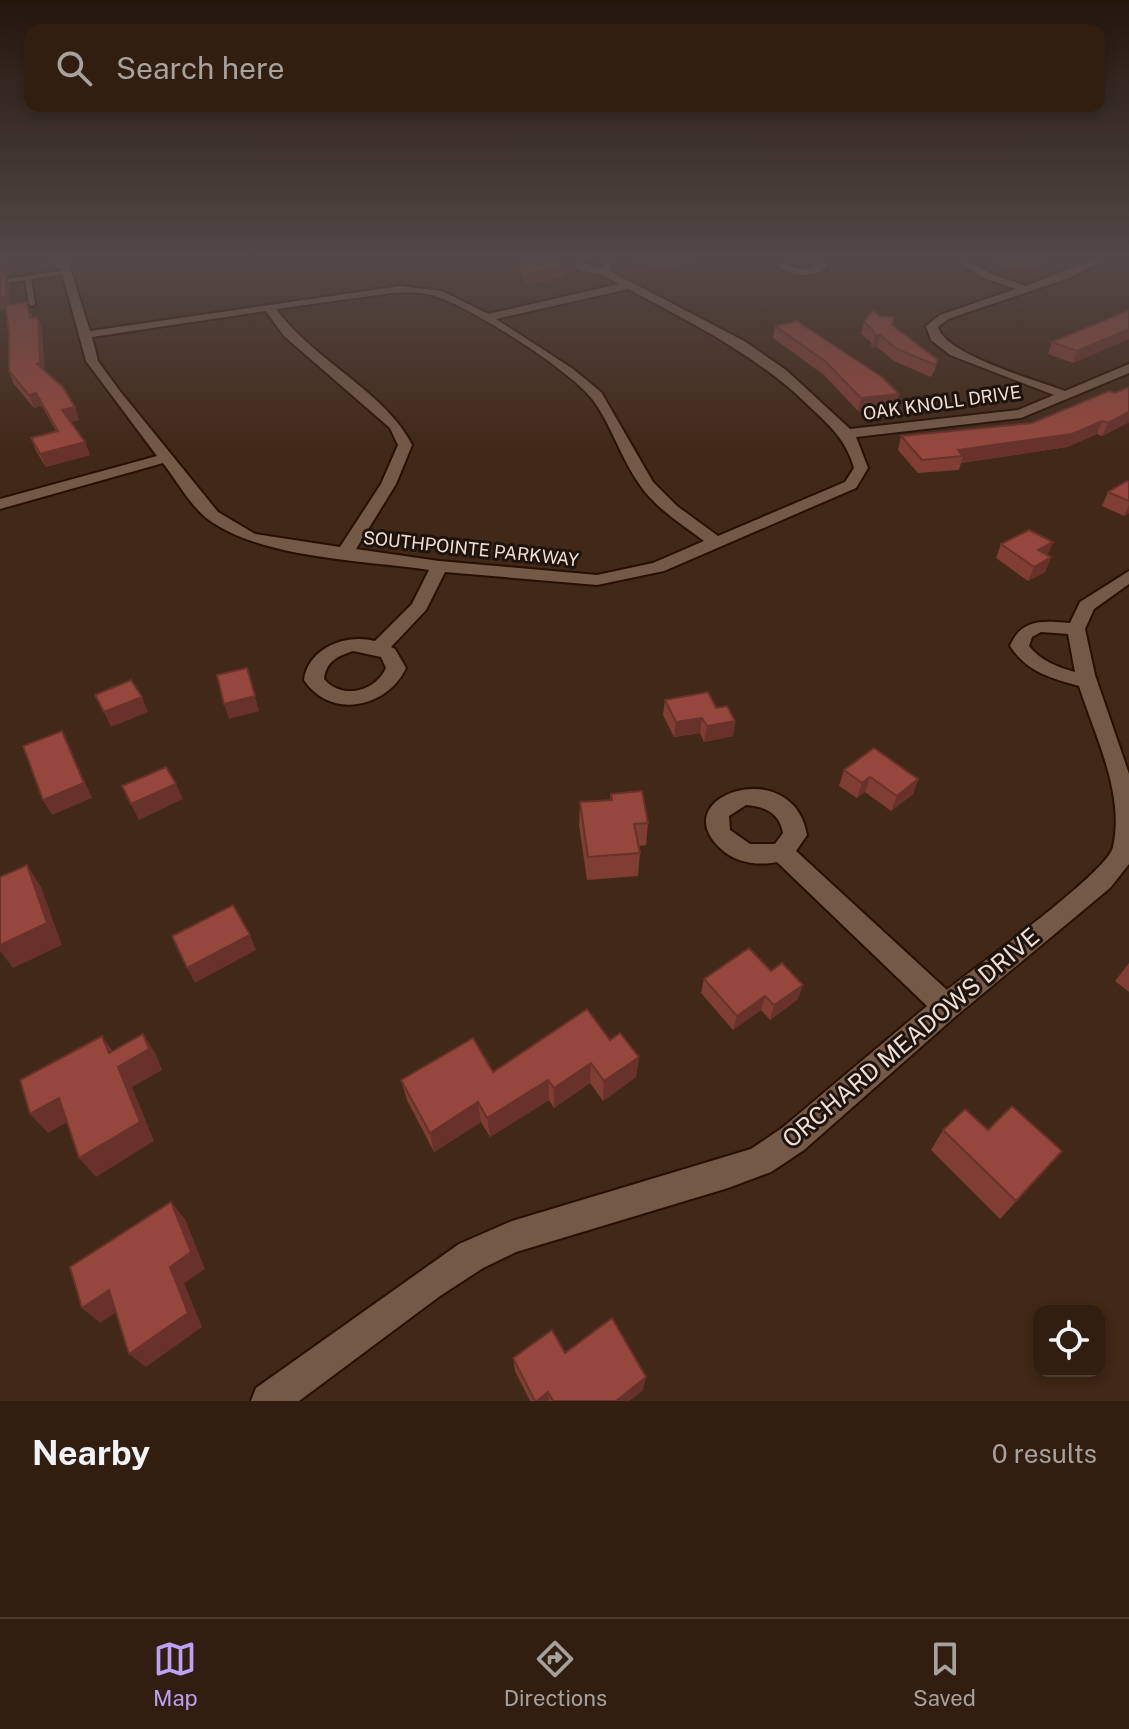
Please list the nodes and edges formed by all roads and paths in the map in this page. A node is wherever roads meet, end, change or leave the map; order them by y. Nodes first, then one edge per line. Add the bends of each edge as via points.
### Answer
1 (80, 320) edge
2 (181, 320) edge
3 (278, 320) edge
4 (490, 320) edge
5 (694, 320) edge
6 (939, 320) edge
7 (84, 335) junction
8 (1129, 368) edge
9 (1065, 395) junction
10 (847, 434) junction
11 (165, 458) junction
12 (0, 504) edge
13 (717, 543) junction
14 (345, 554) junction
15 (439, 566) junction
16 (1129, 576) edge
17 (1076, 629) junction
18 (379, 648) dead end
19 (1087, 682) junction
20 (782, 852) dead end
21 (946, 1007) junction
22 (269, 1401) edge

1 - 7 street, SOUTHPOINTE PARKWAY
2 - 7 street
3 - 14 street via 396,426 405,445
4 - 13 street via 595,394 646,484 668,508
5 - 10 street, SOUTHPOINTE PARKWAY via 782,373
6 - 9 street via 932,332 954,352
7 - 11 street, SOUTHPOINTE PARKWAY via 92,361
8 - 9 street, OAK KNOLL DRIVE
9 - 10 street, OAK KNOLL DRIVE via 1011,416
10 - 13 street, SOUTHPOINTE PARKWAY via 861,468 851,485
11 - 12 street
11 - 14 street, SOUTHPOINTE PARKWAY via 212,515 228,526 273,543
13 - 15 street, SOUTHPOINTE PARKWAY via 658,567 597,580
14 - 15 street, SOUTHPOINTE PARKWAY
15 - 18 street via 420,606
16 - 17 street via 1086,606
17 - 19 street, ORCHARD MEADOWS DRIVE
17 - 19 street via 1038,626 1024,634 1019,646 1027,659 1045,670
19 - 21 street, ORCHARD MEADOWS DRIVE via 1126,797 1125,852 1101,881
20 - 21 street
21 - 22 street, ORCHARD MEADOWS DRIVE via 793,1139 760,1161 512,1237 471,1256

